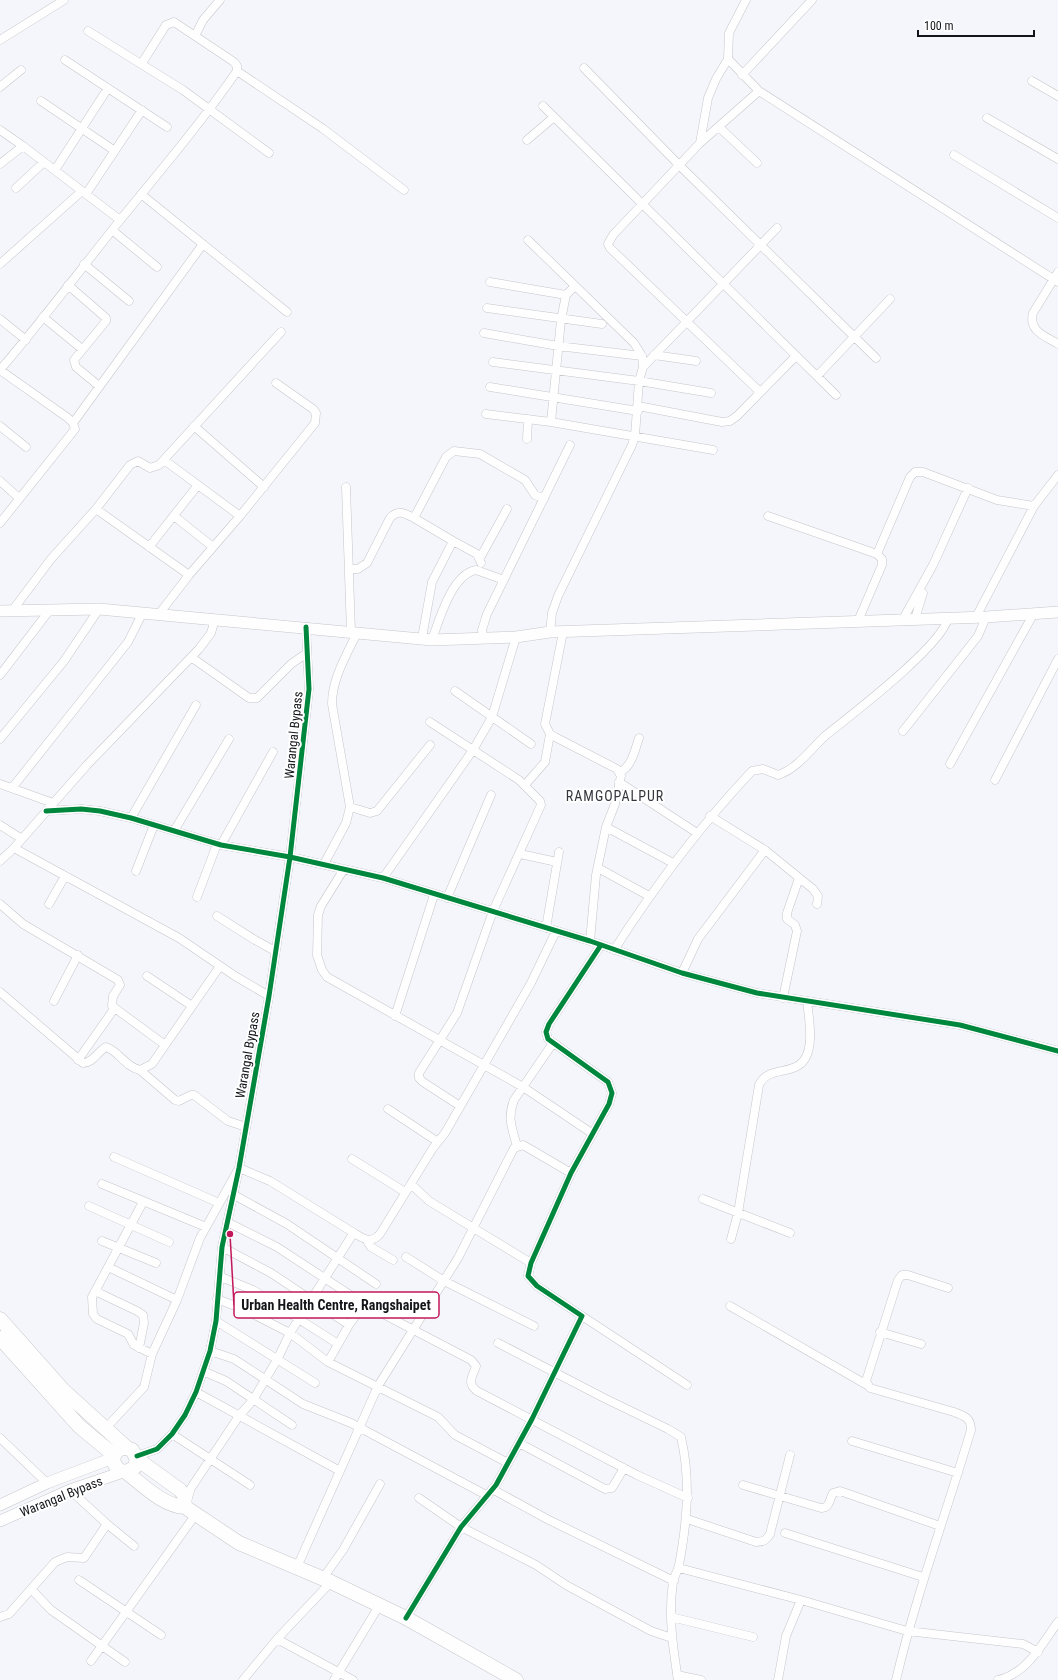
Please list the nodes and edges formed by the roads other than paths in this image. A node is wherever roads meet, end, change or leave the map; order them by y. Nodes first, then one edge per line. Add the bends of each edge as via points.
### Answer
1 (64, 0) edge
2 (220, 0) edge
3 (746, 0) edge
4 (812, 0) edge
5 (88, 30) dead end
6 (196, 36) junction
7 (0, 40) edge
8 (728, 59) junction
9 (65, 60) dead end
10 (142, 63) junction
11 (584, 68) dead end
12 (21, 70) dead end
13 (236, 71) junction
14 (742, 75) junction
15 (1032, 81) dead end
16 (0, 87) edge
17 (108, 88) junction
18 (759, 92) junction
19 (1058, 96) edge
20 (41, 101) dead end
21 (543, 106) dead end
22 (211, 109) junction
23 (142, 110) junction
24 (554, 117) junction
25 (987, 118) dead end
26 (167, 127) dead end
27 (719, 127) junction
28 (82, 128) junction
29 (0, 130) edge
30 (527, 140) dead end
31 (700, 143) junction
32 (23, 146) junction
33 (115, 151) junction
34 (269, 153) dead end
35 (954, 155) dead end
36 (1058, 159) edge
37 (44, 162) junction
38 (757, 163) dead end
39 (0, 164) edge
40 (680, 166) junction
41 (55, 170) junction
42 (16, 188) dead end
43 (404, 190) dead end
44 (84, 193) junction
45 (141, 194) junction
46 (642, 205) junction
47 (1058, 218) edge
48 (120, 220) junction
49 (777, 228) dead end
50 (112, 230) junction
51 (528, 240) dead end
52 (203, 244) junction
53 (760, 245) junction
54 (0, 264) edge
55 (84, 264) junction
56 (157, 267) dead end
57 (1058, 272) edge
58 (1056, 281) edge
59 (490, 282) dead end
60 (723, 283) junction
61 (68, 285) junction
62 (575, 286) junction
63 (566, 295) junction
64 (890, 299) dead end
65 (129, 301) dead end
66 (487, 308) dead end
67 (287, 312) dead end
68 (43, 317) junction
69 (0, 319) edge
70 (561, 320) junction
71 (687, 323) junction
72 (602, 324) dead end
73 (281, 332) dead end
74 (484, 333) dead end
75 (854, 337) junction
76 (26, 340) junction
77 (1058, 344) edge
78 (558, 346) junction
79 (82, 349) junction
80 (654, 354) junction
81 (642, 356) junction
82 (796, 356) junction
83 (876, 358) dead end
84 (493, 362) dead end
85 (696, 362) dead end
86 (643, 367) junction
87 (0, 370) edge
88 (555, 371) junction
89 (817, 376) junction
90 (639, 381) junction
91 (276, 383) dead end
92 (99, 386) junction
93 (490, 387) dead end
94 (760, 392) junction
95 (711, 393) dead end
96 (836, 395) dead end
97 (552, 398) junction
98 (638, 409) junction
99 (486, 414) dead end
100 (528, 419) junction
101 (551, 422) junction
102 (73, 423) junction
103 (0, 426) edge
104 (194, 426) junction
105 (635, 436) junction
106 (527, 439) dead end
107 (570, 445) dead end
108 (26, 447) dead end
109 (713, 450) dead end
110 (164, 460) junction
111 (1058, 475) edge
112 (0, 481) edge
113 (198, 485) junction
114 (264, 487) junction
115 (346, 487) dead end
116 (968, 488) junction
117 (19, 498) junction
118 (544, 499) junction
119 (1034, 506) junction
120 (96, 509) junction
121 (507, 509) dead end
122 (174, 516) junction
123 (240, 516) junction
124 (768, 516) dead end
125 (414, 518) junction
126 (0, 523) edge
127 (453, 541) junction
128 (149, 547) junction
129 (213, 547) junction
130 (877, 554) junction
131 (480, 558) junction
132 (349, 569) junction
133 (482, 572) junction
134 (189, 575) junction
135 (504, 580) junction
136 (923, 593) dead end
137 (99, 609) junction
138 (0, 611) edge
139 (12, 611) junction
140 (49, 611) junction
141 (143, 612) junction
142 (1058, 612) edge
143 (1034, 613) junction
144 (159, 614) junction
145 (981, 617) junction
146 (948, 618) junction
147 (215, 619) junction
148 (904, 619) junction
149 (915, 619) junction
150 (858, 621) junction
151 (306, 627) junction
152 (354, 632) junction
153 (550, 632) junction
154 (563, 632) junction
155 (516, 637) junction
156 (483, 638) junction
157 (427, 639) junction
158 (307, 653) junction
159 (191, 657) junction
160 (1058, 660) edge
161 (0, 675) edge
162 (455, 691) dead end
163 (196, 705) dead end
164 (492, 717) junction
165 (430, 722) dead end
166 (903, 731) dead end
167 (550, 734) junction
168 (639, 738) dead end
169 (0, 739) edge
170 (229, 739) dead end
171 (531, 744) dead end
172 (430, 745) dead end
173 (473, 750) junction
174 (273, 752) dead end
175 (950, 764) dead end
176 (620, 772) junction
177 (996, 780) dead end
178 (619, 782) junction
179 (0, 784) edge
180 (525, 785) junction
181 (12, 788) junction
182 (491, 795) dead end
183 (53, 803) junction
184 (350, 807) junction
185 (46, 811) junction
186 (710, 816) junction
187 (131, 818) junction
188 (0, 825) edge
189 (154, 825) junction
190 (606, 827) junction
191 (174, 831) junction
192 (697, 833) junction
193 (22, 839) junction
194 (219, 845) junction
195 (14, 848) junction
196 (765, 850) junction
197 (559, 852) dead end
198 (520, 854) junction
199 (290, 857) junction
200 (0, 861) edge
201 (557, 862) junction
202 (673, 863) junction
203 (324, 864) junction
204 (598, 868) junction
205 (344, 869) junction
206 (136, 870) dead end
207 (65, 876) junction
208 (383, 878) junction
209 (799, 878) junction
210 (434, 895) junction
211 (649, 896) junction
212 (197, 897) dead end
213 (447, 898) junction
214 (0, 904) edge
215 (49, 904) dead end
216 (818, 904) dead end
217 (493, 911) junction
218 (217, 916) dead end
219 (546, 928) junction
220 (556, 931) junction
221 (590, 941) junction
222 (601, 945) junction
223 (614, 950) junction
224 (276, 951) junction
225 (78, 955) junction
226 (220, 966) junction
227 (682, 972) junction
228 (147, 976) dead end
229 (0, 992) edge
230 (269, 996) junction
231 (783, 998) junction
232 (54, 1001) dead end
233 (807, 1002) junction
234 (192, 1006) junction
235 (114, 1009) junction
236 (395, 1016) junction
237 (440, 1041) junction
238 (553, 1043) junction
239 (165, 1045) junction
240 (1058, 1051) edge
241 (78, 1060) junction
242 (483, 1065) junction
243 (140, 1070) junction
244 (523, 1087) junction
245 (460, 1106) junction
246 (388, 1109) dead end
247 (246, 1126) junction
248 (593, 1134) junction
249 (438, 1142) junction
250 (517, 1146) junction
251 (114, 1157) dead end
252 (352, 1159) dead end
253 (239, 1168) junction
254 (571, 1173) junction
255 (102, 1184) dead end
256 (411, 1184) junction
257 (406, 1192) junction
258 (234, 1195) junction
259 (703, 1199) dead end
260 (143, 1202) junction
261 (219, 1203) junction
262 (89, 1206) dead end
263 (738, 1213) junction
264 (227, 1222) junction
265 (131, 1226) junction
266 (206, 1227) junction
267 (473, 1228) junction
268 (354, 1233) junction
269 (790, 1233) dead end
270 (732, 1239) dead end
271 (102, 1241) dead end
272 (367, 1241) junction
273 (169, 1242) dead end
274 (222, 1247) junction
275 (118, 1248) junction
276 (406, 1257) dead end
277 (337, 1259) junction
278 (393, 1260) dead end
279 (156, 1263) dead end
280 (531, 1263) junction
281 (108, 1267) junction
282 (221, 1277) junction
283 (325, 1279) junction
284 (444, 1281) junction
285 (376, 1284) dead end
286 (948, 1288) dead end
287 (95, 1291) junction
288 (218, 1299) junction
289 (178, 1300) junction
290 (312, 1300) junction
291 (364, 1304) junction
292 (730, 1306) dead end
293 (582, 1316) junction
294 (0, 1319) edge
295 (216, 1321) junction
296 (299, 1321) junction
297 (349, 1325) junction
298 (534, 1326) dead end
299 (415, 1329) junction
300 (880, 1332) junction
301 (290, 1333) junction
302 (0, 1338) edge
303 (338, 1344) junction
304 (498, 1344) dead end
305 (921, 1344) dead end
306 (138, 1348) junction
307 (210, 1351) junction
308 (152, 1354) junction
309 (277, 1360) junction
310 (328, 1362) junction
311 (205, 1372) junction
312 (554, 1373) junction
313 (265, 1378) junction
314 (315, 1383) dead end
315 (687, 1384) dead end
316 (867, 1385) junction
317 (378, 1386) junction
318 (196, 1392) junction
319 (253, 1400) junction
320 (239, 1416) junction
321 (532, 1419) junction
322 (292, 1425) dead end
323 (360, 1428) junction
324 (105, 1429) junction
325 (172, 1434) junction
326 (0, 1438) edge
327 (852, 1441) dead end
328 (519, 1443) junction
329 (134, 1455) junction
330 (790, 1455) dead end
331 (113, 1457) junction
332 (210, 1459) junction
333 (508, 1463) junction
334 (624, 1468) junction
335 (340, 1470) junction
336 (124, 1472) junction
337 (958, 1473) junction
338 (47, 1483) junction
339 (380, 1484) dead end
340 (250, 1485) dead end
341 (743, 1485) dead end
342 (70, 1490) junction
343 (490, 1492) junction
344 (780, 1496) junction
345 (419, 1498) dead end
346 (688, 1498) junction
347 (0, 1504) edge
348 (190, 1511) junction
349 (687, 1519) junction
350 (0, 1521) edge
351 (107, 1524) junction
352 (940, 1526) junction
353 (460, 1527) junction
354 (785, 1533) dead end
355 (134, 1546) dead end
356 (297, 1568) junction
357 (679, 1568) junction
358 (923, 1578) junction
359 (79, 1580) dead end
360 (327, 1580) junction
361 (674, 1581) junction
362 (32, 1590) junction
363 (801, 1600) junction
364 (379, 1606) junction
365 (127, 1611) junction
366 (671, 1617) junction
367 (0, 1618) edge
368 (406, 1618) junction
369 (1058, 1622) edge
370 (907, 1630) junction
371 (161, 1635) dead end
372 (753, 1637) dead end
373 (672, 1638) junction
374 (276, 1639) junction
375 (102, 1646) junction
376 (1038, 1652) junction
377 (91, 1661) dead end
378 (125, 1662) dead end
379 (339, 1672) junction
380 (501, 1676) edge
381 (678, 1678) edge
382 (245, 1680) edge
383 (334, 1680) edge
384 (353, 1680) edge
385 (516, 1680) edge
386 (701, 1680) edge
387 (778, 1680) edge
388 (896, 1680) edge
389 (998, 1680) edge

1 - 7 street
2 - 6 street via 203,20
3 - 8 street via 729,33
4 - 14 street
5 - 10 street
6 - 10 street via 170,22
6 - 13 street via 234,62 237,66
8 - 14 street
8 - 31 street via 708,98
9 - 17 street
10 - 22 street
11 - 40 street
12 - 16 street
13 - 22 street
13 - 43 street via 322,128
14 - 18 street
15 - 19 street
17 - 23 street
17 - 28 street
18 - 27 street
18 - 58 street
20 - 28 street
21 - 24 street
22 - 34 street
22 - 45 street
23 - 26 street
23 - 33 street
24 - 30 street
24 - 46 street
25 - 36 street
27 - 31 street
27 - 38 street
28 - 33 street
28 - 41 street
29 - 32 street
31 - 40 street
32 - 37 street
32 - 39 street
33 - 44 street
35 - 47 street
37 - 41 street
37 - 42 street
40 - 46 street
40 - 53 street
41 - 44 street
44 - 48 street
44 - 54 street
45 - 48 street
45 - 52 street
46 - 60 street
46 - 71 street via 613,235 608,244
48 - 50 street
49 - 53 street
50 - 55 street
50 - 56 street
51 - 62 street
52 - 67 street
52 - 92 street
53 - 60 street
53 - 75 street
55 - 61 street
55 - 65 street
57 - 58 street
58 - 77 street via 1032,313 1031,325 1036,331
59 - 63 street
60 - 71 street
60 - 82 street
61 - 68 street
61 - 79 street via 106,318
62 - 63 street
62 - 81 street via 634,343
63 - 70 street
64 - 75 street
66 - 70 street
68 - 76 street
68 - 79 street
69 - 76 street
70 - 72 street
70 - 78 street
71 - 80 street
71 - 94 street
73 - 104 street
74 - 78 street
75 - 83 street
75 - 89 street
76 - 87 street
78 - 81 street
78 - 88 street
79 - 92 street via 74,364
80 - 85 street
80 - 86 street
81 - 86 street
82 - 89 street
82 - 94 street
84 - 88 street
86 - 90 street
87 - 102 street
88 - 90 street
88 - 97 street
89 - 96 street
90 - 95 street
90 - 98 street
91 - 114 street via 313,409 316,419
92 - 102 street
93 - 97 street
94 - 98 street via 730,421 722,422
97 - 98 street
97 - 101 street
98 - 105 street
99 - 100 street
100 - 101 street
100 - 106 street
101 - 105 street
102 - 117 street via 73,433
103 - 108 street
104 - 110 street
104 - 114 street
105 - 109 street
105 - 153 street via 558,596 552,613
107 - 118 street
110 - 113 street
110 - 120 street via 154,468 138,461 134,462
111 - 119 street
112 - 117 street
113 - 122 street
113 - 123 street
114 - 123 street
115 - 132 street
116 - 119 street via 997,500
116 - 130 street via 923,472 915,472 910,477
116 - 148 street via 933,565
117 - 126 street
118 - 125 street via 535,495 525,480 480,454 454,451 446,457
118 - 135 street
119 - 145 street
120 - 128 street
120 - 139 street via 51,559
121 - 131 street
122 - 128 street
122 - 129 street
123 - 129 street
124 - 130 street
125 - 127 street
125 - 132 street via 402,512 394,514 367,563 358,569
127 - 131 street
127 - 157 street via 432,582
128 - 134 street
129 - 134 street
130 - 150 street via 882,558 882,565
131 - 133 street
132 - 152 street
133 - 135 street
133 - 157 street via 476,570 466,574 450,594
134 - 144 street
135 - 156 street via 484,621
136 - 149 street
137 - 140 main road
137 - 141 main road
137 - 169 street via 64,661
138 - 139 main road
139 - 140 main road
140 - 161 street
141 - 144 main road
141 - 181 street via 128,642
142 - 143 main road
143 - 145 main road
143 - 175 street
144 - 147 main road
145 - 146 main road
145 - 166 street via 978,636
146 - 149 main road
146 - 186 street via 942,632 908,666 790,769 778,775 763,769 752,771
147 - 151 main road
147 - 159 street via 211,633
148 - 149 main road
148 - 150 main road
150 - 154 main road
151 - 152 main road
151 - 158 street, Warangal Bypass
152 - 157 main road
152 - 184 street via 332,693
153 - 154 main road
153 - 155 main road
154 - 167 street via 545,724
155 - 156 main road
155 - 164 street
156 - 157 main road
158 - 159 street via 291,664 253,699
158 - 199 street, Warangal Bypass via 307,713
159 - 183 street
160 - 177 street
162 - 164 street
163 - 187 street
164 - 171 street
164 - 173 street
165 - 173 street
167 - 176 street
167 - 180 street via 545,762
168 - 176 street via 629,764
170 - 191 street
172 - 184 street via 376,811 370,813
173 - 180 street
173 - 208 street
174 - 194 street
176 - 178 street
178 - 190 street via 615,804
178 - 192 street
179 - 181 street
180 - 198 street via 541,805
181 - 183 street
182 - 213 street
183 - 185 street
184 - 203 street via 346,823
185 - 187 street via 80,809
185 - 193 street
186 - 192 street
186 - 196 street
187 - 189 street
188 - 193 street
189 - 191 street
189 - 206 street
190 - 202 street
190 - 204 street
191 - 194 street
192 - 202 street
193 - 195 street
194 - 199 street
194 - 212 street
195 - 200 street
195 - 207 street
196 - 209 street
196 - 227 street via 698,939
197 - 201 street
198 - 201 street
198 - 217 street
199 - 203 street
199 - 224 street, Warangal Bypass
201 - 219 street
202 - 211 street
203 - 205 street
204 - 211 street
204 - 221 street
205 - 208 street
205 - 236 street via 321,906 317,927 318,962 327,977
207 - 215 street
207 - 226 street via 179,938
208 - 210 street
209 - 216 street via 817,892
209 - 231 street via 787,913 787,919 795,925 797,931
210 - 213 street
210 - 236 street
211 - 223 street
213 - 217 street
214 - 225 street via 23,924
217 - 219 street
217 - 237 street via 461,1004
218 - 224 street
219 - 220 street
220 - 221 street
220 - 242 street via 531,983
221 - 222 street
222 - 223 street
222 - 238 street via 548,1024 547,1036
223 - 227 street
224 - 230 street, Warangal Bypass
225 - 232 street
225 - 235 street via 118,980 120,985 111,1002
226 - 230 street
226 - 234 street
227 - 231 street
228 - 234 street
229 - 241 street
230 - 247 street, Warangal Bypass
231 - 233 street
233 - 240 street via 960,1025
233 - 263 street via 811,1029 806,1056 800,1064 766,1075 759,1085
234 - 239 street
235 - 239 street
235 - 241 street
236 - 237 street
237 - 242 street
237 - 245 street via 422,1068 419,1078
238 - 244 street
238 - 248 street via 598,1073 611,1088 609,1104
239 - 243 street via 152,1064
241 - 243 street via 87,1063 106,1047 129,1066
242 - 244 street
242 - 245 street
243 - 247 street via 175,1100 194,1095 228,1121
244 - 248 street
244 - 250 street via 514,1100 509,1118
245 - 249 street
246 - 249 street
247 - 253 street, Warangal Bypass
248 - 254 street
249 - 256 street
250 - 254 street via 523,1145
250 - 267 street via 510,1153
251 - 261 street
252 - 257 street
253 - 258 street, Warangal Bypass
253 - 261 street
253 - 268 street via 270,1181
254 - 280 street
255 - 260 street
256 - 257 street
256 - 267 street via 429,1201
257 - 272 street via 377,1237
258 - 264 street, Warangal Bypass
258 - 277 street via 288,1224
259 - 263 street
260 - 265 street
260 - 266 street
261 - 266 street
262 - 265 street
263 - 269 street
263 - 270 street
264 - 274 street, Warangal Bypass
264 - 283 street via 277,1247
265 - 273 street
265 - 275 street
266 - 289 street
267 - 280 street
267 - 284 street
268 - 272 street
268 - 277 street
271 - 275 street
272 - 278 street
274 - 282 street, Warangal Bypass
274 - 290 street via 271,1273
275 - 279 street
275 - 281 street
276 - 284 street
277 - 283 street
277 - 285 street
280 - 293 street via 528,1276 531,1281
281 - 287 street
281 - 289 street
282 - 288 street, Warangal Bypass
282 - 296 street via 253,1290
283 - 290 street
283 - 291 street
284 - 298 street
284 - 299 street
286 - 300 street via 902,1275
287 - 306 street via 91,1304 95,1316 128,1334
287 - 306 street via 143,1315 144,1324
288 - 295 street, Warangal Bypass
288 - 301 street
289 - 308 street
290 - 296 street
290 - 297 street
291 - 297 street
291 - 299 street
292 - 316 street
293 - 312 street
293 - 315 street
294 - 324 highway via 63,1390
295 - 307 street, Warangal Bypass
295 - 309 street
296 - 301 street
296 - 303 street
297 - 303 street
299 - 317 street
299 - 321 street via 475,1363 470,1382 473,1389
300 - 305 street
300 - 316 street via 866,1375
301 - 309 street
301 - 310 street
302 - 331 highway via 79,1426
303 - 310 street
304 - 312 street
306 - 308 street
307 - 311 street, Warangal Bypass
307 - 313 street via 234,1359
308 - 324 street via 144,1387
309 - 313 street
309 - 314 street
310 - 317 street
311 - 318 street, Warangal Bypass
311 - 319 street via 221,1378
312 - 321 street
312 - 346 street via 676,1432 681,1437 683,1445
313 - 319 street
313 - 323 street via 303,1404
316 - 337 street via 889,1395 966,1416 970,1420 971,1430
317 - 323 street
317 - 333 street via 438,1417 456,1435
318 - 320 street
318 - 325 street, Warangal Bypass
319 - 320 street
319 - 322 street
320 - 332 street
320 - 335 street
321 - 328 street
321 - 334 street
323 - 335 street
323 - 343 street
324 - 329 highway
325 - 329 street, Warangal Bypass via 157,1449
325 - 332 street
326 - 338 street
327 - 337 street
328 - 333 street
328 - 334 street via 605,1489 612,1488
329 - 331 highway via 119,1450
329 - 336 highway via 133,1469
329 - 348 highway via 180,1490
330 - 344 street
331 - 336 highway via 114,1466
331 - 338 main road, Warangal Bypass
332 - 340 street
332 - 348 street via 191,1488
333 - 343 street
334 - 346 street
335 - 356 street
336 - 342 main road, Warangal Bypass
336 - 348 highway via 173,1506
337 - 352 street
338 - 347 main road, Warangal Bypass
339 - 360 street
341 - 344 street
342 - 350 main road, Warangal Bypass
342 - 351 street
343 - 353 street
343 - 361 street
344 - 349 street via 770,1534 767,1540 762,1542
344 - 352 street via 824,1508 829,1505 833,1493 840,1491
345 - 353 street
346 - 349 street
348 - 356 highway via 239,1542
348 - 365 street
349 - 357 street
351 - 355 street
351 - 362 street via 84,1558 61,1558
352 - 358 street
353 - 368 street
353 - 373 street via 536,1565 566,1585 651,1631
354 - 358 street
356 - 360 highway
357 - 361 street
357 - 363 street
358 - 370 street
359 - 365 street
360 - 364 highway
360 - 374 street
361 - 366 street
362 - 367 street via 9,1614
362 - 375 street via 51,1610
363 - 370 street
363 - 387 street via 786,1636
364 - 368 highway
364 - 379 street
365 - 371 street
365 - 375 street
366 - 372 street
366 - 373 street
368 - 380 highway
369 - 376 street
370 - 376 street via 1024,1644
370 - 388 street
373 - 381 street
374 - 379 street
374 - 382 street
375 - 377 street
375 - 378 street
376 - 389 street via 1013,1674
379 - 383 street
379 - 384 street
380 - 385 highway
381 - 386 street

